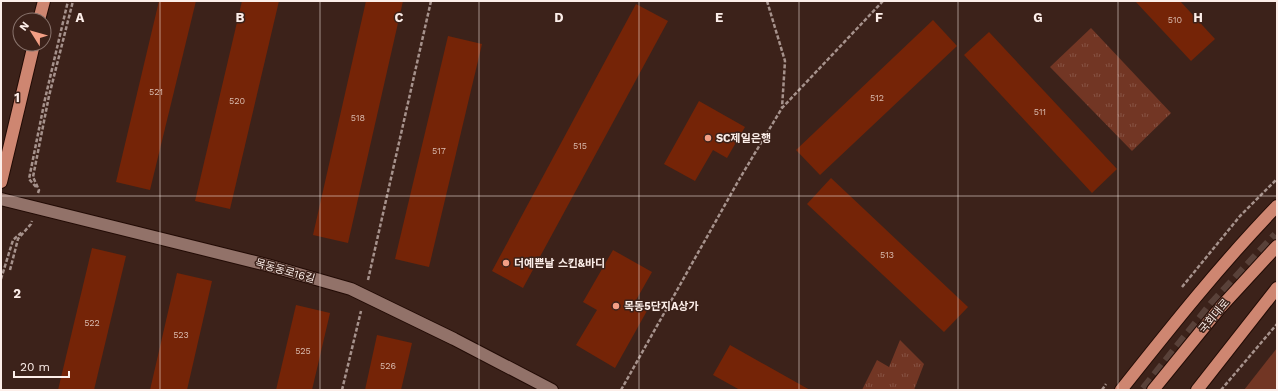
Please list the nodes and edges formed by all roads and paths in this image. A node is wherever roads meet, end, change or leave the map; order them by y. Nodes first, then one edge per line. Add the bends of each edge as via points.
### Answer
1 (44, 1) edge
2 (68, 1) edge
3 (73, 1) edge
4 (431, 1) edge
5 (767, 1) edge
6 (883, 1) edge
7 (41, 12) edge
8 (32, 52) edge
9 (782, 108) junction
10 (1, 182) edge
11 (1, 199) edge
12 (1277, 206) edge
13 (1277, 246) edge
14 (10, 270) dead end
15 (1, 279) edge
16 (1277, 288) edge
17 (364, 296) junction
18 (1277, 324) edge
19 (342, 390) edge
20 (552, 390) edge
21 (621, 390) edge
22 (1121, 390) edge
23 (1153, 390) edge
24 (1197, 390) edge
25 (1221, 390) edge

1 - 7 main road
2 - 3 path via 44,99 29,179 39,190 33,177 49,96
4 - 17 path
5 - 9 path via 785,61
6 - 9 path
8 - 10 main road
9 - 21 path
11 - 17 street, 목동동로16길 via 267,265 351,289
12 - 22 main road via 1194,299
13 - 23 main road, 국회대로 via 1219,309
14 - 15 path via 18,239 31,224 14,240
16 - 24 main road
17 - 19 path
17 - 20 street, 목동동로16길
18 - 25 path

